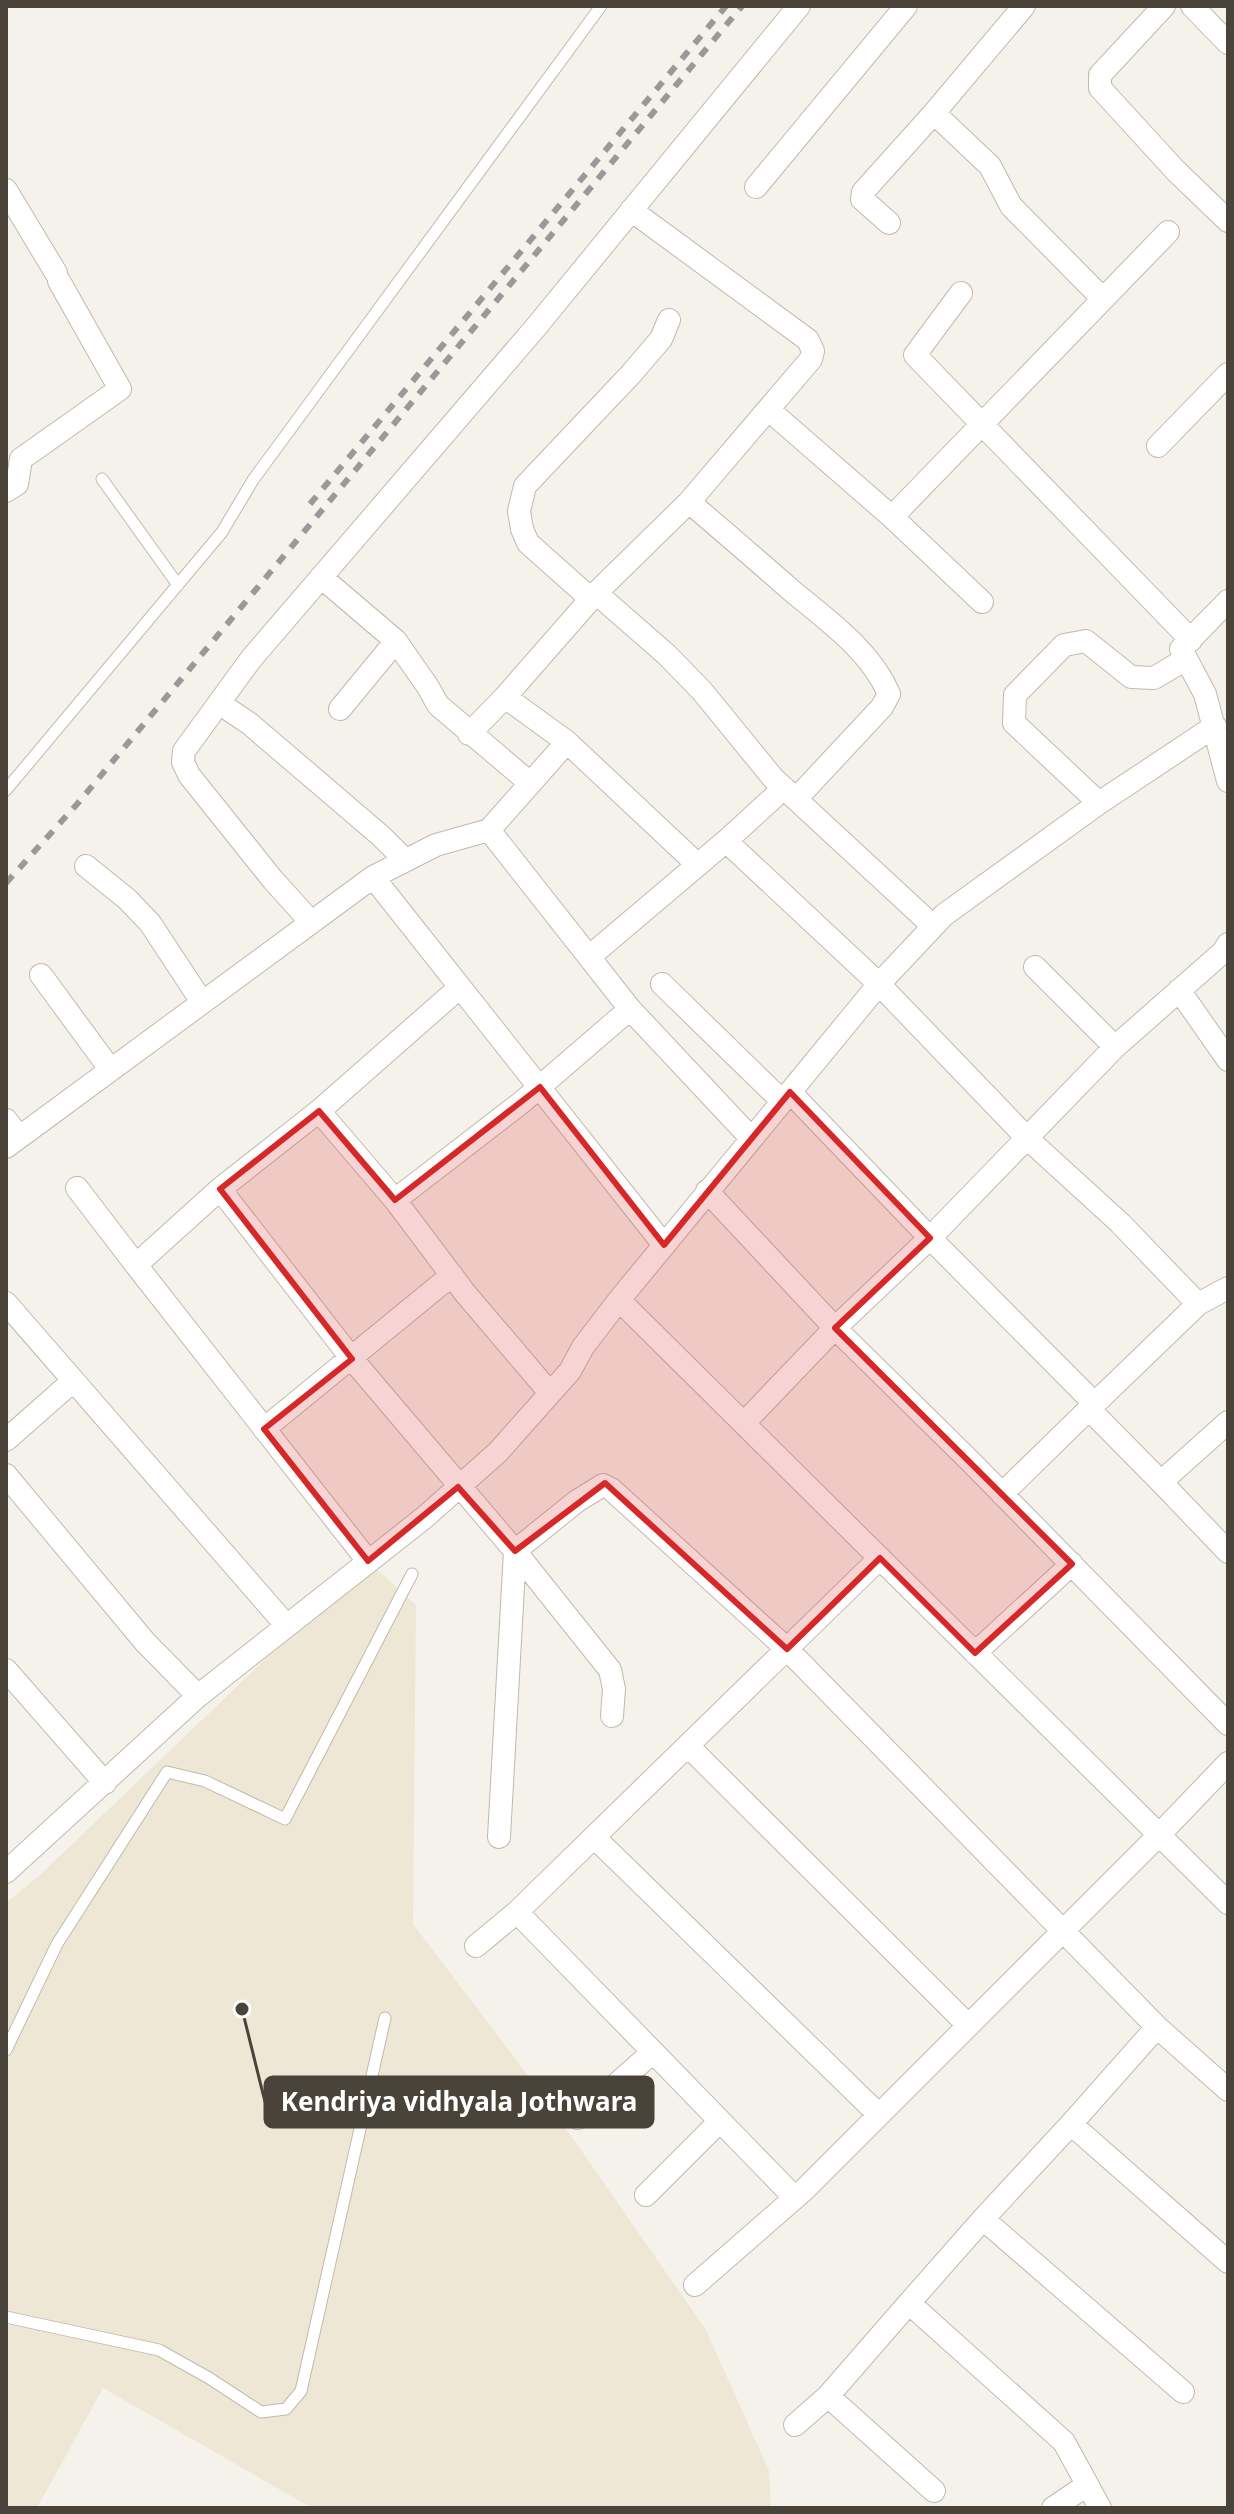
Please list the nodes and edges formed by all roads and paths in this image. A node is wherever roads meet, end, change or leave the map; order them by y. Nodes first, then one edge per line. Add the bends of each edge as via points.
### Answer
1 (601, 6) edge
2 (799, 6) edge
3 (906, 6) edge
4 (1024, 6) edge
5 (1164, 6) edge
6 (1192, 6) edge
7 (1228, 43) edge
8 (934, 113) junction
9 (756, 187) dead end
10 (6, 190) edge
11 (631, 210) junction
12 (1228, 221) edge
13 (889, 223) dead end
14 (1168, 232) dead end
15 (961, 293) dead end
16 (1103, 299) junction
17 (669, 320) dead end
18 (1228, 374) edge
19 (769, 410) junction
20 (981, 423) junction
21 (1158, 446) dead end
22 (102, 479) dead end
23 (6, 491) edge
24 (689, 502) junction
25 (892, 517) junction
26 (321, 577) junction
27 (178, 585) junction
28 (593, 596) junction
29 (1228, 601) edge
30 (982, 602) dead end
31 (1211, 617) junction
32 (1228, 633) edge
33 (396, 641) junction
34 (1188, 649) junction
35 (505, 697) junction
36 (219, 703) junction
37 (340, 709) dead end
38 (1215, 726) junction
39 (469, 734) junction
40 (567, 742) junction
41 (1228, 781) edge
42 (530, 783) junction
43 (6, 790) edge
44 (790, 794) junction
45 (1099, 803) junction
46 (489, 830) junction
47 (726, 841) junction
48 (405, 860) junction
49 (698, 865) junction
50 (86, 866) dead end
51 (373, 877) junction
52 (311, 922) junction
53 (933, 926) junction
54 (1228, 944) edge
55 (589, 957) junction
56 (1035, 967) dead end
57 (41, 975) dead end
58 (662, 984) dead end
59 (879, 984) junction
60 (459, 988) junction
61 (1179, 990) junction
62 (202, 1002) junction
63 (630, 1009) junction
64 (1115, 1047) junction
65 (1228, 1060) edge
66 (110, 1069) junction
67 (540, 1087) junction
68 (786, 1096) junction
69 (319, 1111) junction
70 (10, 1135) edge
71 (751, 1138) junction
72 (1028, 1139) junction
73 (77, 1188) dead end
74 (220, 1189) junction
75 (707, 1191) junction
76 (395, 1200) junction
77 (930, 1238) junction
78 (664, 1245) junction
79 (136, 1265) junction
80 (452, 1275) junction
81 (1228, 1288) edge
82 (619, 1300) junction
83 (6, 1303) edge
84 (1198, 1304) junction
85 (835, 1328) junction
86 (352, 1359) junction
87 (73, 1381) junction
88 (550, 1393) junction
89 (1092, 1406) junction
90 (1228, 1422) edge
91 (744, 1423) junction
92 (264, 1429) junction
93 (6, 1440) edge
94 (6, 1475) edge
95 (1161, 1482) junction
96 (458, 1487) junction
97 (1002, 1494) junction
98 (515, 1551) junction
99 (1228, 1552) edge
100 (880, 1558) junction
101 (368, 1561) junction
102 (1072, 1564) junction
103 (412, 1574) dead end
104 (286, 1625) junction
105 (787, 1649) junction
106 (975, 1653) junction
107 (6, 1670) edge
108 (198, 1696) junction
109 (612, 1716) dead end
110 (1228, 1724) edge
111 (688, 1746) junction
112 (1228, 1763) edge
113 (105, 1783) junction
114 (1159, 1835) junction
115 (499, 1837) dead end
116 (594, 1837) junction
117 (8, 1868) edge
118 (1228, 1903) edge
119 (517, 1912) junction
120 (1063, 1932) junction
121 (476, 1946) dead end
122 (385, 2018) dead end
123 (968, 2025) junction
124 (1157, 2027) junction
125 (6, 2050) edge
126 (653, 2052) junction
127 (1228, 2090) edge
128 (878, 2114) junction
129 (578, 2118) dead end
130 (720, 2121) junction
131 (1071, 2124) junction
132 (646, 2195) dead end
133 (795, 2198) junction
134 (983, 2219) junction
135 (1228, 2262) edge
136 (695, 2285) dead end
137 (909, 2303) junction
138 (6, 2317) edge
139 (1183, 2392) dead end
140 (828, 2396) junction
141 (795, 2425) dead end
142 (1087, 2485) junction
143 (934, 2491) dead end
144 (1053, 2508) edge
145 (1100, 2508) edge

1 - 27 lane via 253,480 222,532
2 - 11 street
3 - 9 street
4 - 8 street
5 - 12 street via 1100,75 1100,88
6 - 7 street
8 - 13 street via 862,194
8 - 16 street via 990,166 1011,206
10 - 23 street via 120,389 21,459 17,484
11 - 19 street via 808,340 811,359
11 - 26 street via 432,452
14 - 16 street
15 - 20 street via 915,355
16 - 20 street
17 - 28 street via 661,339 631,374 525,486 519,511 528,543
18 - 21 street
19 - 24 street
19 - 25 street
20 - 25 street
20 - 34 street
22 - 27 lane
24 - 28 street
24 - 44 street via 866,658 889,694 882,707
25 - 30 street
26 - 33 street
26 - 36 street
27 - 43 lane
28 - 35 street
28 - 44 street via 667,655
29 - 31 street
31 - 32 street
31 - 34 street
33 - 37 street
33 - 39 street via 438,705
34 - 38 street
34 - 45 street via 1154,678 1131,677 1086,641 1073,641 1015,695 1014,723
35 - 39 street
35 - 40 street
36 - 48 street via 262,734
36 - 52 street via 184,751 183,762
38 - 41 street
38 - 45 street
39 - 42 street
40 - 42 street
40 - 49 street
42 - 46 street
44 - 47 street
44 - 53 street
45 - 53 street
46 - 48 street
46 - 55 street
47 - 49 street
47 - 59 street
48 - 51 street
49 - 55 street
50 - 62 street via 150,923
51 - 52 street
51 - 60 street
52 - 62 street
53 - 59 street
54 - 61 street
55 - 63 street
56 - 64 street
57 - 66 street
58 - 68 street
59 - 68 street
59 - 72 street
60 - 67 street
60 - 69 street
61 - 64 street
61 - 65 street
62 - 66 street
63 - 67 street
63 - 71 street
64 - 72 street
66 - 70 street
67 - 76 street
67 - 78 street
68 - 71 street
68 - 77 street
69 - 74 street
69 - 76 street
71 - 75 street
72 - 77 street
72 - 84 street
73 - 79 street
74 - 79 street
74 - 86 street
75 - 78 street
75 - 85 street
76 - 80 street
77 - 85 street
77 - 89 street
78 - 82 street
79 - 92 street
80 - 86 street
80 - 88 street
81 - 84 street
82 - 88 street
82 - 91 street
83 - 87 street
84 - 89 street
85 - 91 street
85 - 97 street
86 - 92 street
86 - 96 street
87 - 93 street
87 - 104 street
88 - 96 street via 498,1452
89 - 95 street
89 - 97 street
90 - 95 street
91 - 100 street
92 - 101 street
94 - 108 street via 145,1642
95 - 99 street
96 - 98 street
96 - 101 street
97 - 102 street
98 - 105 street via 603,1485
98 - 109 street via 610,1670
98 - 115 street
100 - 105 street
100 - 106 street
101 - 104 street
102 - 106 street
102 - 110 street
103 - 125 lane via 285,1819 205,1781 167,1772 57,1944
104 - 108 street
105 - 111 street
105 - 120 street
106 - 114 street
107 - 113 street
108 - 113 street
111 - 116 street
111 - 123 street
112 - 114 street
113 - 117 street
114 - 118 street
114 - 120 street
116 - 119 street
116 - 128 street
119 - 121 street
119 - 126 street
120 - 123 street
120 - 124 street
122 - 138 lane via 301,2391 286,2409 261,2412 159,2350
123 - 128 street
124 - 127 street
124 - 131 street
126 - 129 street
126 - 130 street
128 - 133 street
130 - 132 street
130 - 133 street
131 - 134 street
131 - 135 street
133 - 136 street
134 - 137 street
134 - 139 street
137 - 140 street
137 - 142 street via 1064,2442
140 - 141 street
140 - 143 street
142 - 144 street
142 - 145 street

